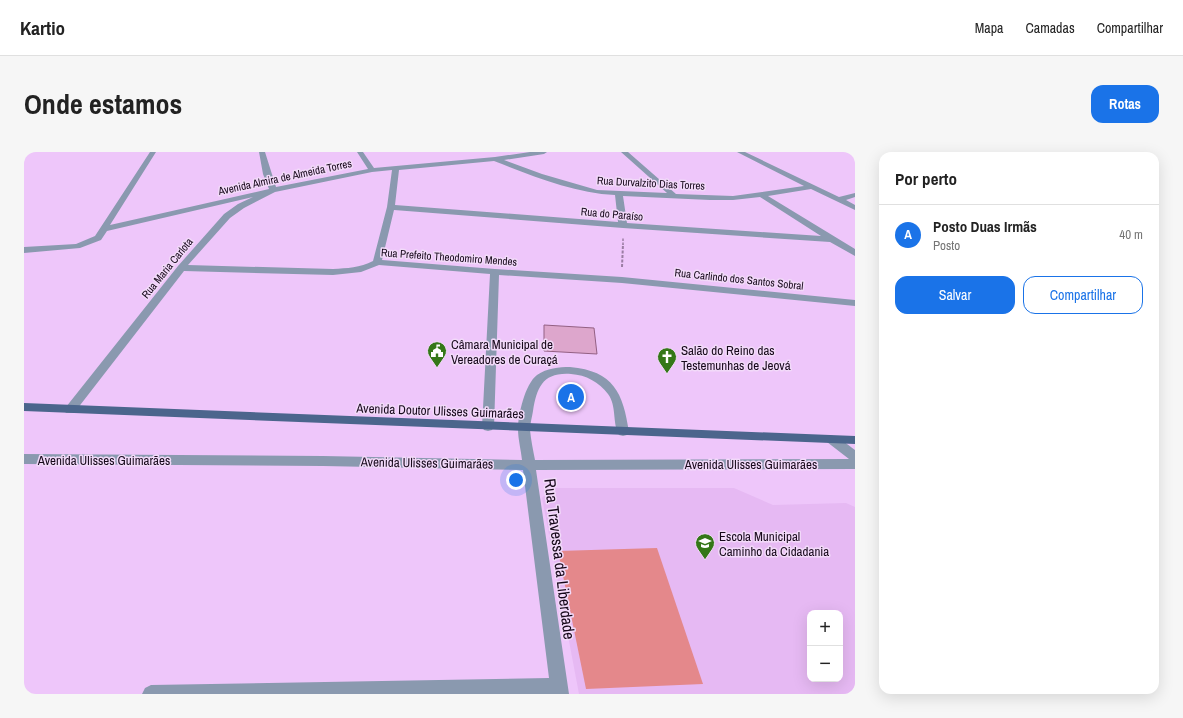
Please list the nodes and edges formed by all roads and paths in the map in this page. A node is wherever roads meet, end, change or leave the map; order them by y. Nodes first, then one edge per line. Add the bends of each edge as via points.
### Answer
1 (153, 152) edge
2 (262, 152) edge
3 (360, 152) edge
4 (544, 152) edge
5 (624, 152) edge
6 (740, 152) edge
7 (495, 159) junction
8 (396, 168) junction
9 (372, 170) junction
10 (811, 186) junction
11 (273, 190) junction
12 (619, 194) junction
13 (761, 195) junction
14 (855, 195) edge
15 (674, 196) junction
16 (839, 200) junction
17 (391, 208) junction
18 (855, 208) edge
19 (623, 226) junction
20 (105, 229) junction
21 (831, 239) junction
22 (24, 250) edge
23 (855, 253) edge
24 (377, 262) junction
25 (181, 268) junction
26 (495, 272) junction
27 (622, 280) junction
28 (855, 303) edge
29 (24, 408) edge
30 (70, 410) junction
31 (488, 427) junction
32 (524, 428) junction
33 (623, 432) junction
34 (831, 439) junction
35 (855, 440) edge
36 (855, 457) edge
37 (24, 459) edge
38 (855, 464) edge
39 (530, 465) junction
40 (559, 690) edge
41 (151, 694) edge

1 - 20 street
2 - 11 street
3 - 9 street
4 - 7 street, Avenida Almira de Almeida Torres
5 - 15 street
6 - 10 street
7 - 8 street, Avenida Almira de Almeida Torres
7 - 12 street, Rua Durvalzito Dias Torres via 574,187
8 - 9 street, Avenida Almira de Almeida Torres
8 - 17 street
9 - 11 street, Avenida Almira de Almeida Torres
10 - 13 street, Rua Durvalzito Dias Torres
10 - 16 street
11 - 20 street, Avenida Almira de Almeida Torres
11 - 25 street, Rua Maria Carlota via 227,216
12 - 15 street, Rua Durvalzito Dias Torres
12 - 19 street
13 - 15 street, Rua Durvalzito Dias Torres via 710,198
13 - 21 street
14 - 16 street
16 - 18 street
17 - 19 street, Rua do Paraíso
17 - 24 street
19 - 21 street, Rua do Paraíso
19 - 27 path
20 - 22 street via 98,238 77,246
21 - 23 street
24 - 25 street, Rua Prefeito Theodomiro Mendes via 354,271 333,272
24 - 26 street, Rua Prefeito Theodomiro Mendes
25 - 30 street, Rua Maria Carlota
26 - 27 street, Rua Prefeito Theodomiro Mendes
26 - 31 street
27 - 28 street, Rua Carlindo dos Santos Sobral
29 - 30 main road, Avenida Doutor Ulisses Guimarães
30 - 31 main road, Avenida Doutor Ulisses Guimarães
31 - 32 main road, Avenida Doutor Ulisses Guimarães
32 - 33 main road, Avenida Doutor Ulisses Guimarães
32 - 33 street, Rua Travessa da Liberdade via 528,405 536,383 543,376 574,370 592,376 605,385 614,396
32 - 39 street, Rua Travessa da Liberdade
33 - 34 main road, Avenida Doutor Ulisses Guimarães
34 - 35 main road, Avenida Doutor Ulisses Guimarães
34 - 36 street
37 - 39 street, Avenida Ulisses Guimarães
38 - 39 street, Avenida Ulisses Guimarães
39 - 40 street, Rua Travessa da Liberdade
40 - 41 street

